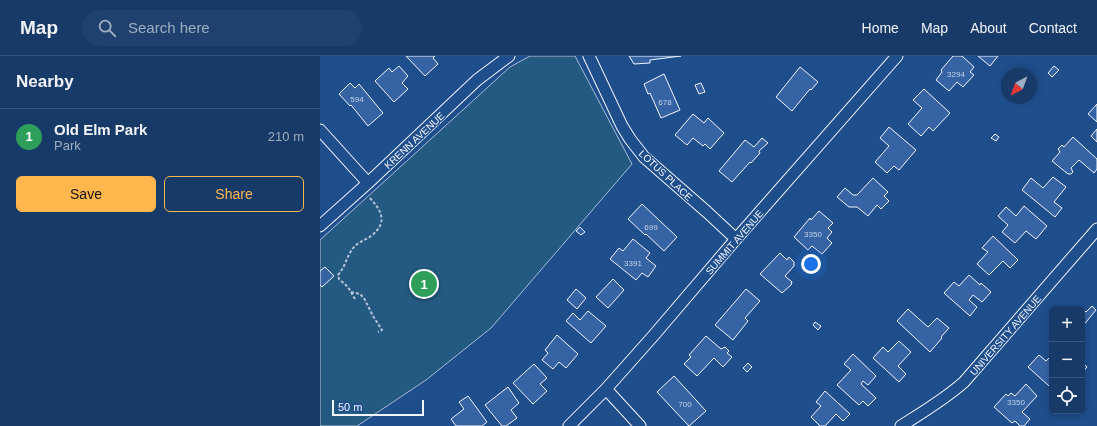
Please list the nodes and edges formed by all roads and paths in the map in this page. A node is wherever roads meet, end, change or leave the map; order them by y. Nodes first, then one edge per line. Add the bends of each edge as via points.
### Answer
1 (509, 56) edge
2 (589, 56) edge
3 (897, 56) edge
4 (320, 130) edge
5 (368, 183) junction
6 (367, 194) dead end
7 (320, 226) edge
8 (1097, 230) edge
9 (736, 239) junction
10 (351, 292) junction
11 (355, 299) dead end
12 (378, 332) dead end
13 (606, 389) junction
14 (569, 426) edge
15 (640, 426) edge
16 (901, 426) edge

1 - 5 street, KRENN AVENUE via 477,80
2 - 9 street, LOTUS PLACE via 622,126 644,157
3 - 9 street, SUMMIT AVENUE
4 - 5 street
5 - 7 street, KRENN AVENUE
6 - 10 path via 380,209 382,221 373,234 351,251 338,275
8 - 16 street, UNIVERSITY AVENUE via 964,382 929,409
9 - 13 street, SUMMIT AVENUE
10 - 11 path
10 - 12 path via 364,298 382,330
13 - 14 street, SUMMIT AVENUE
13 - 15 street

